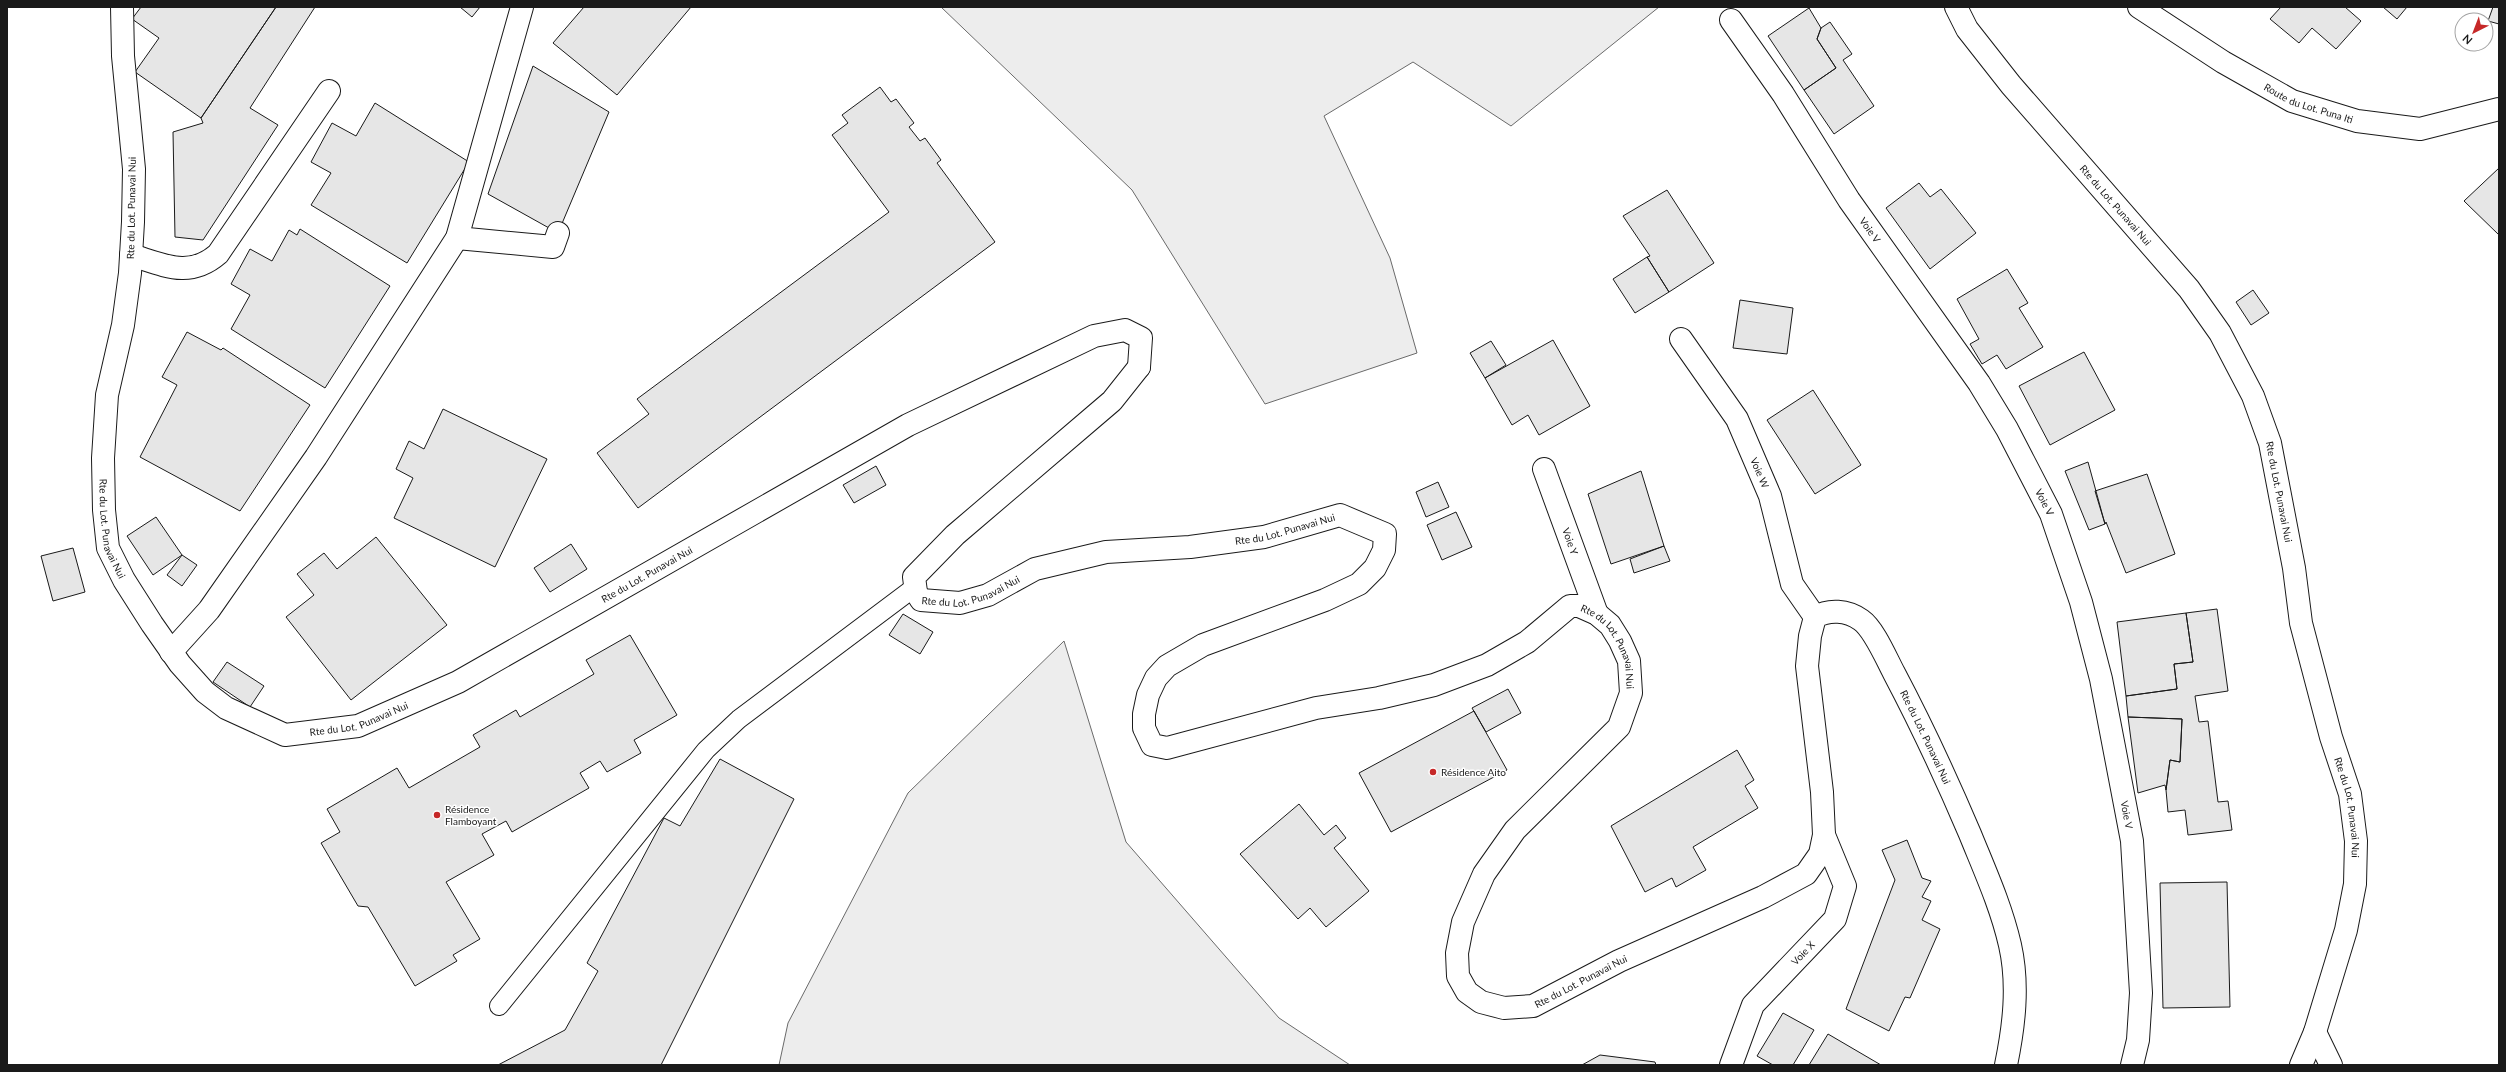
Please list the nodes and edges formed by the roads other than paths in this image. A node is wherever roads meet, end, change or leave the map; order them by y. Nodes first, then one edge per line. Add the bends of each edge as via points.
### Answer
1 (122, 7) edge
2 (522, 7) edge
3 (1956, 7) edge
4 (2139, 7) edge
5 (1731, 20) dead end
6 (329, 91) dead end
7 (2499, 109) edge
8 (558, 233) dead end
9 (456, 238) junction
10 (131, 255) junction
11 (1680, 339) dead end
12 (1544, 469) dead end
13 (915, 587) junction
14 (1596, 614) junction
15 (1815, 617) junction
16 (171, 652) junction
17 (1824, 835) junction
18 (499, 1006) dead end
19 (2315, 1032) junction
20 (1731, 1065) edge
21 (2006, 1065) edge
22 (2132, 1065) edge
23 (2302, 1065) edge
24 (2332, 1065) edge

1 - 10 street, Rte du Lot. Punavai Nui via 123,56 134,169
2 - 9 street
3 - 19 street, Rte du Lot. Punavai Nui via 1967,30 2011,86 2189,289 2220,333 2253,396 2267,437 2294,568 2301,623 2331,737 2350,794 2356,841 2355,884 2346,930
4 - 7 street, Route du Lot. Puna Iti via 2223,62 2292,101 2357,121 2420,129
5 - 22 street, Voie V via 1783,94 1849,200 1979,383 2008,430 2051,514 2081,602 2101,679 2132,841 2141,993 2138,1040
6 - 10 street via 218,254 206,264 179,270
8 - 9 street via 553,247
9 - 16 street via 316,457 209,610
10 - 16 street, Rte du Lot. Punavai Nui via 123,324 107,395 103,458 104,510 108,548 124,580
11 - 15 street, Voie W via 1737,419 1770,496 1792,584
12 - 14 street, Voie Y
13 - 14 street, Rte du Lot. Punavai Nui via 921,600 960,603 988,595 1035,569 1106,552 1190,547 1264,537 1340,515 1385,534 1384,550 1375,568 1359,584 1325,600 1204,645 1167,666 1156,678 1148,695 1144,728 1152,745 1167,748 1316,708 1379,698 1434,685 1487,665 1527,642 1570,606 1579,606
13 - 16 street, Rte du Lot. Punavai Nui via 914,577 955,535 1112,401 1140,367 1141,338 1125,330 1094,336 908,426 458,682 358,726 285,736 226,708 205,692
13 - 18 lane via 739,719 706,750
14 - 17 street, Rte du Lot. Punavai Nui via 1610,625 1629,661 1631,693 1618,726 1516,830 1484,874 1463,922 1457,953 1458,976 1467,992 1481,1002 1504,1008 1533,1006 1619,961 1763,897 1806,874 1820,854
15 - 17 street, Rte du Lot. Punavai Nui via 1810,636 1808,666 1822,792
15 - 21 street, Rte du Lot. Punavai Nui via 1826,611 1841,612 1861,620 1875,638 1920,723 1998,900 2010,947 2015,994
17 - 20 street, Voie X via 1845,886 1835,919 1753,1005
19 - 23 street, Rte du Lot. Punavai Nui
19 - 24 street

